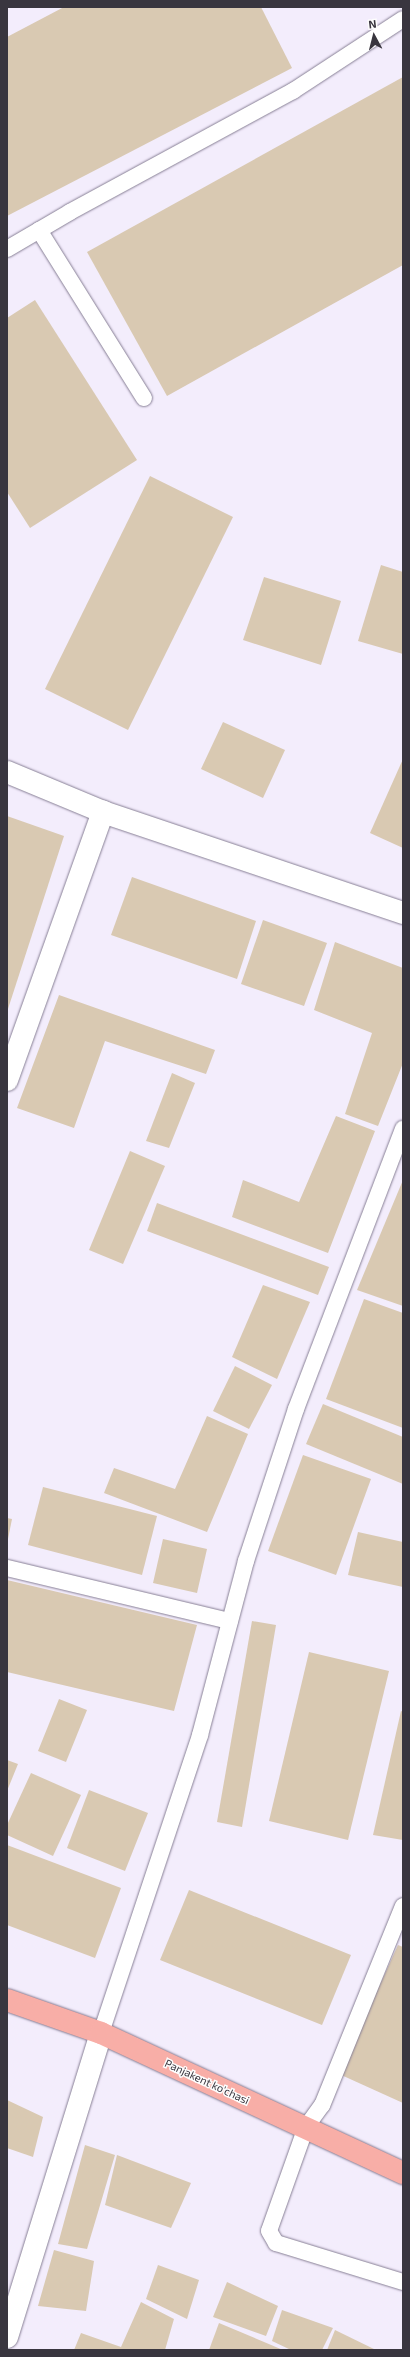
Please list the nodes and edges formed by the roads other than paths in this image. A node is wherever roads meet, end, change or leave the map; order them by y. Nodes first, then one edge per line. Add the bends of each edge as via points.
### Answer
1 (403, 19) edge
2 (39, 230) junction
3 (7, 249) edge
4 (144, 398) dead end
5 (7, 772) edge
6 (103, 812) junction
7 (403, 913) edge
8 (7, 1080) edge
9 (403, 1129) edge
10 (7, 1568) edge
11 (230, 1620) junction
12 (403, 1906) edge
13 (7, 2000) edge
14 (102, 2033) junction
15 (306, 2127) junction
16 (403, 2173) edge
17 (403, 2282) edge
18 (7, 2337) edge

1 - 2 lane via 293,91
2 - 3 lane
2 - 4 lane
5 - 6 street
6 - 7 street
6 - 8 street
9 - 11 lane via 296,1410 246,1561
10 - 11 lane
11 - 14 lane via 200,1736
12 - 15 lane via 322,2105
13 - 14 main road, Panjakent ko'chasi
14 - 15 main road, Panjakent ko'chasi
14 - 18 street
15 - 16 main road, Panjakent ko'chasi
15 - 17 lane via 269,2231 276,2243

